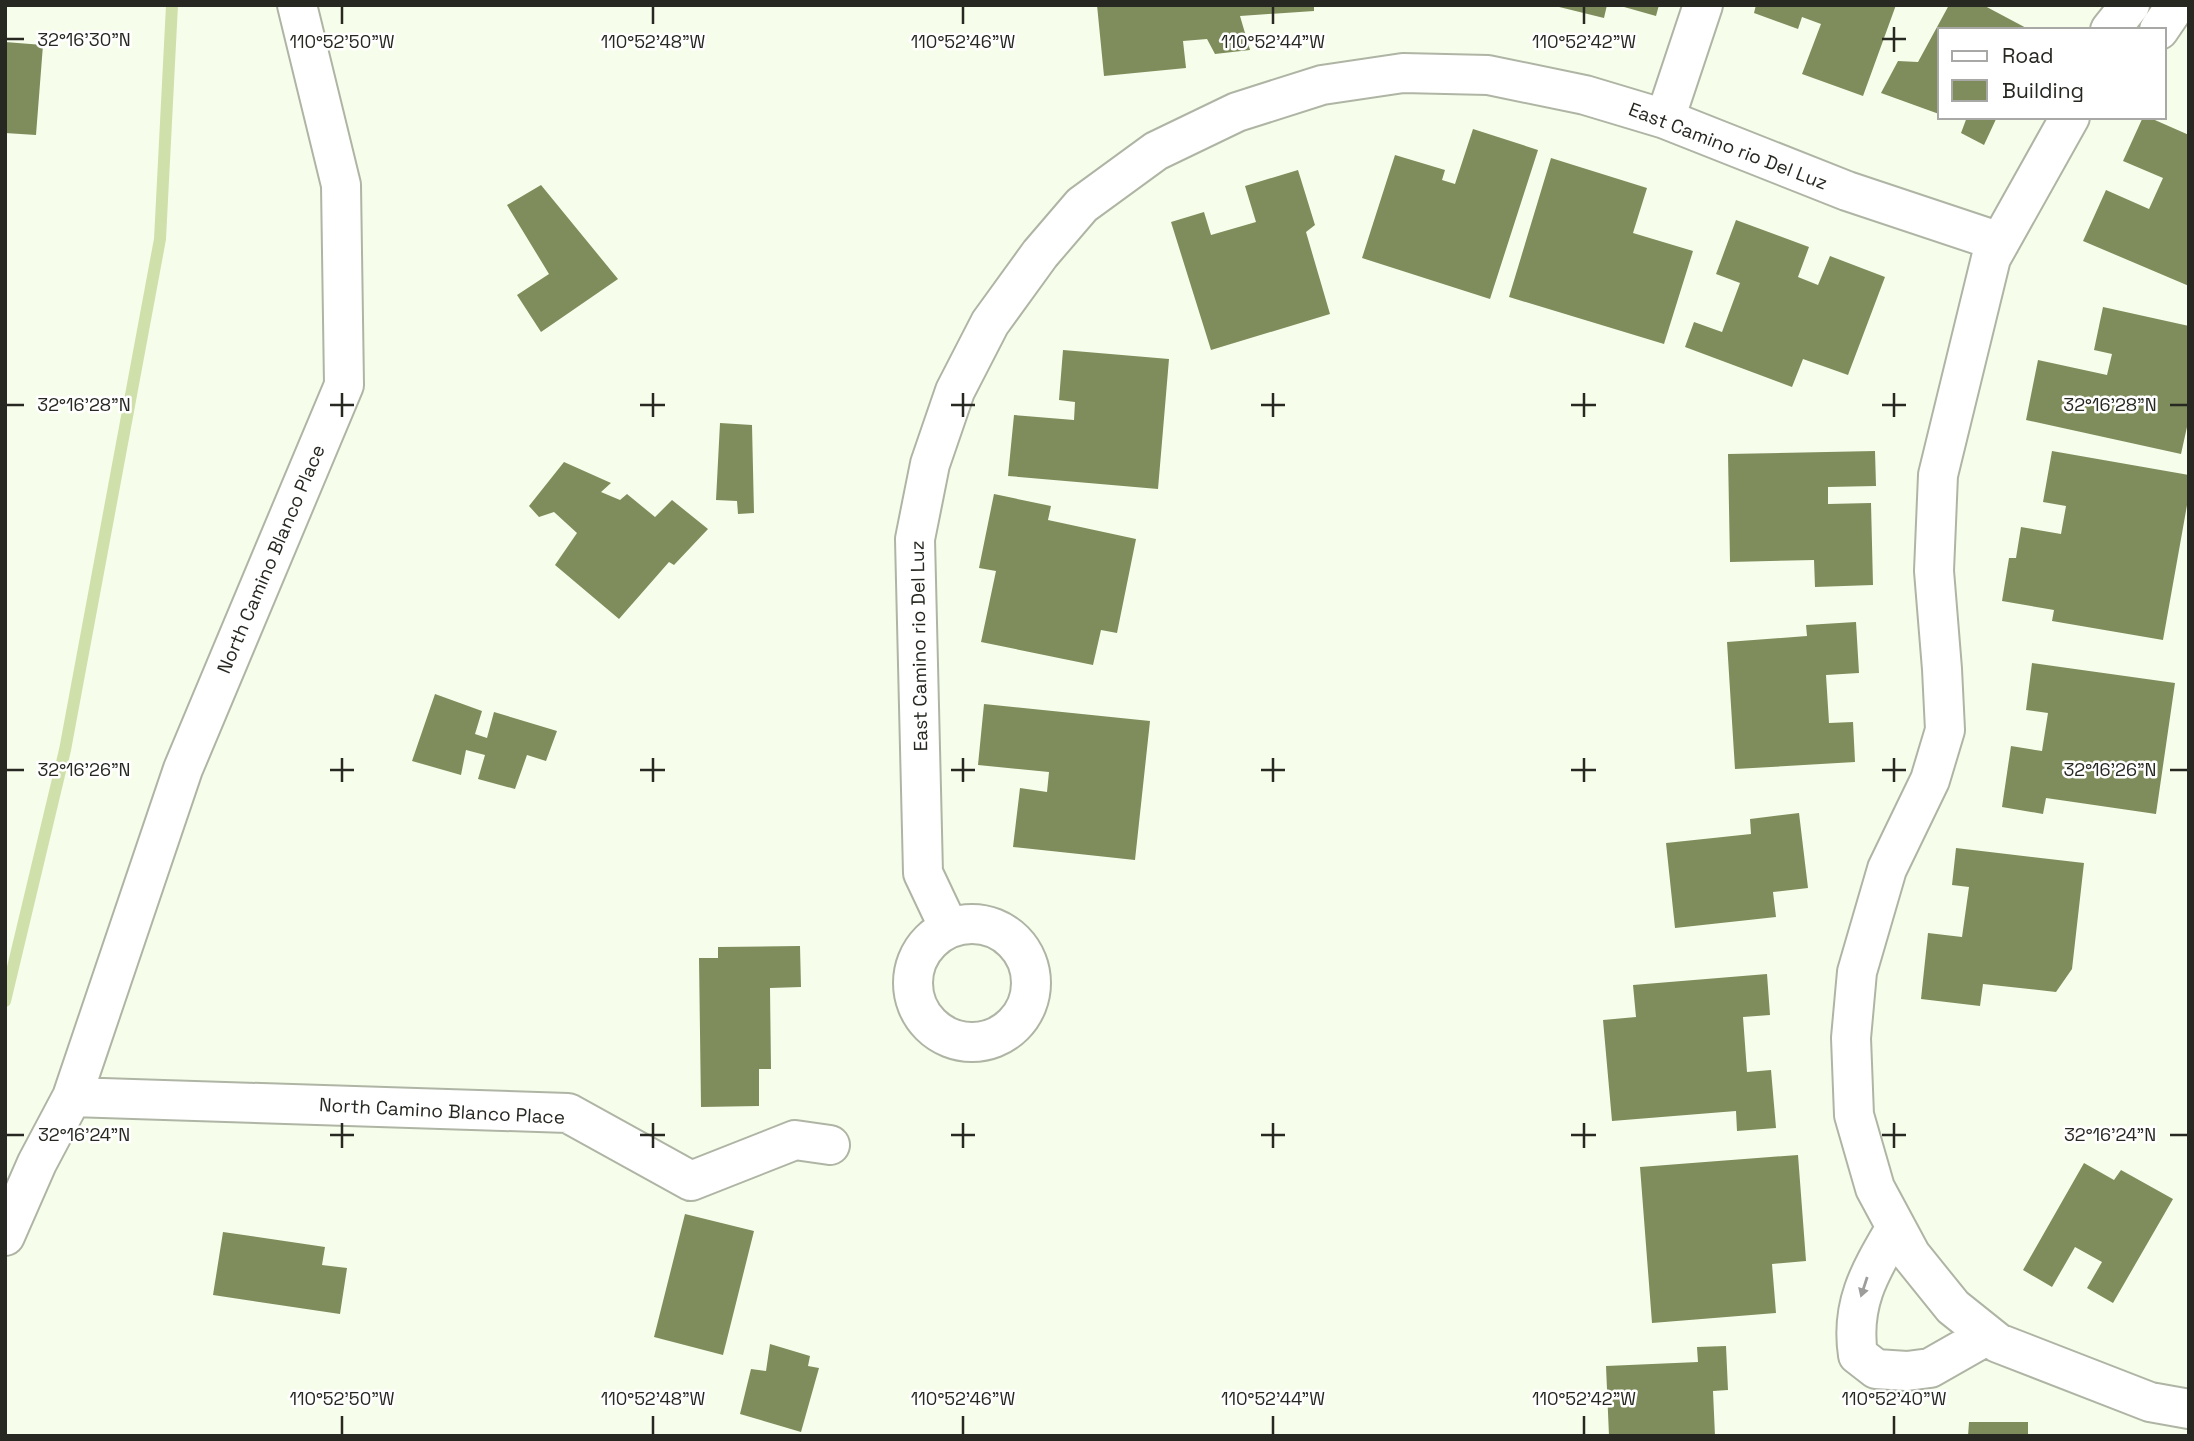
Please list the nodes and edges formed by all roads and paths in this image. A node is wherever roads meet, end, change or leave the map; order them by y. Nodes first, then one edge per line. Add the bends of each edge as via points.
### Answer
1 (297, 5) edge
2 (1703, 5) edge
3 (2130, 5) edge
4 (2176, 5) edge
5 (2112, 28) edge
6 (2160, 28) edge
7 (1665, 119) junction
8 (2069, 119) edge
9 (2000, 242) junction
10 (949, 928) dead end
11 (72, 1097) junction
12 (830, 1145) dead end
13 (1896, 1227) junction
14 (5, 1236) edge
15 (1988, 1335) junction
16 (2189, 1409) edge

1 - 11 street, North Camino Blanco Place via 341,186 344,385 183,769
2 - 7 street
3 - 5 street
4 - 6 street
7 - 9 street, East Camino rio Del Luz via 1847,191
7 - 10 street, East Camino rio Del Luz via 1585,95 1488,75 1403,73 1335,83 1237,112 1156,151 1082,205 990,323 955,391 930,464 915,538 923,873
8 - 9 street
9 - 13 street via 1991,258 1938,475 1934,571 1945,730 1930,780 1887,869 1857,972 1851,1038 1854,1115 1875,1188
11 - 12 street, North Camino Blanco Place via 568,1113 691,1181 795,1140
11 - 14 street, North Camino Blanco Place
13 - 15 street via 1910,1255 1953,1307
13 -> 15 street via 1859,1303 1858,1355 1876,1369 1930,1368
15 - 16 street via 1998,1343 2150,1402

